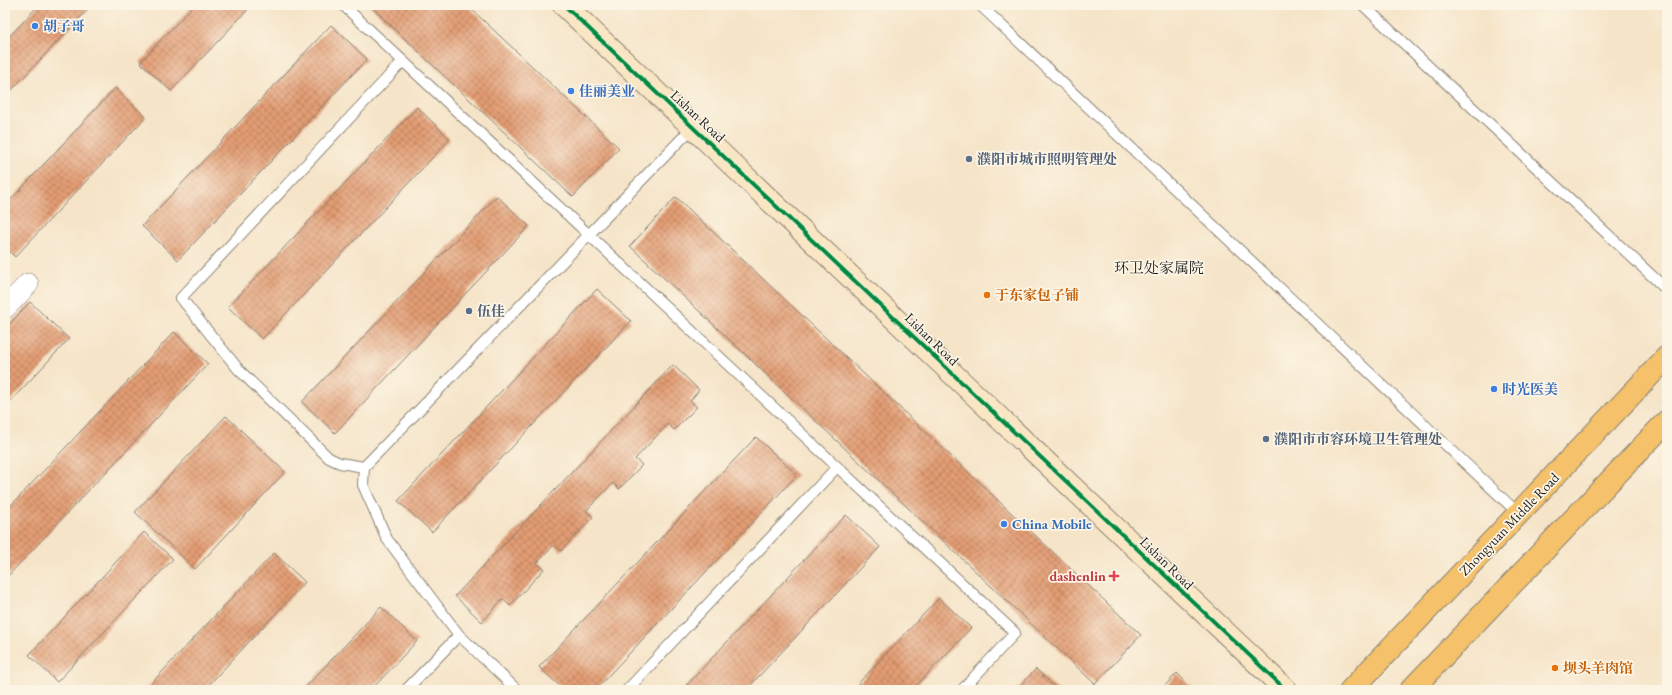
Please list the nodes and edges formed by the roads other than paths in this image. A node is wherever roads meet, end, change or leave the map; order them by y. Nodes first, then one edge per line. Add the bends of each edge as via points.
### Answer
1 (343, 5) edge
2 (564, 5) edge
3 (980, 5) edge
4 (1363, 5) edge
5 (403, 61) junction
6 (693, 127) junction
7 (588, 235) junction
8 (28, 284) dead end
9 (1667, 290) edge
10 (5, 308) edge
11 (1667, 357) edge
12 (1667, 421) edge
13 (364, 467) junction
14 (837, 467) junction
15 (1519, 514) junction
16 (459, 635) junction
17 (406, 690) edge
18 (517, 690) edge
19 (627, 690) edge
20 (962, 690) edge
21 (1286, 690) edge
22 (1351, 690) edge
23 (1411, 690) edge

1 - 5 lane
2 - 6 street, Lishan Road
3 - 15 lane
4 - 9 lane
5 - 7 lane
5 - 13 lane via 181,298 239,370 329,458 340,463
6 - 7 lane
6 - 21 street, Lishan Road
7 - 13 lane
7 - 14 lane
8 - 10 street
11 - 15 main road, Zhongyuan Middle Road
12 - 23 main road
13 - 16 lane via 363,485 387,539
14 - 19 lane
14 - 20 lane via 1015,634
15 - 22 main road, Zhongyuan Middle Road
16 - 17 lane
16 - 18 lane

